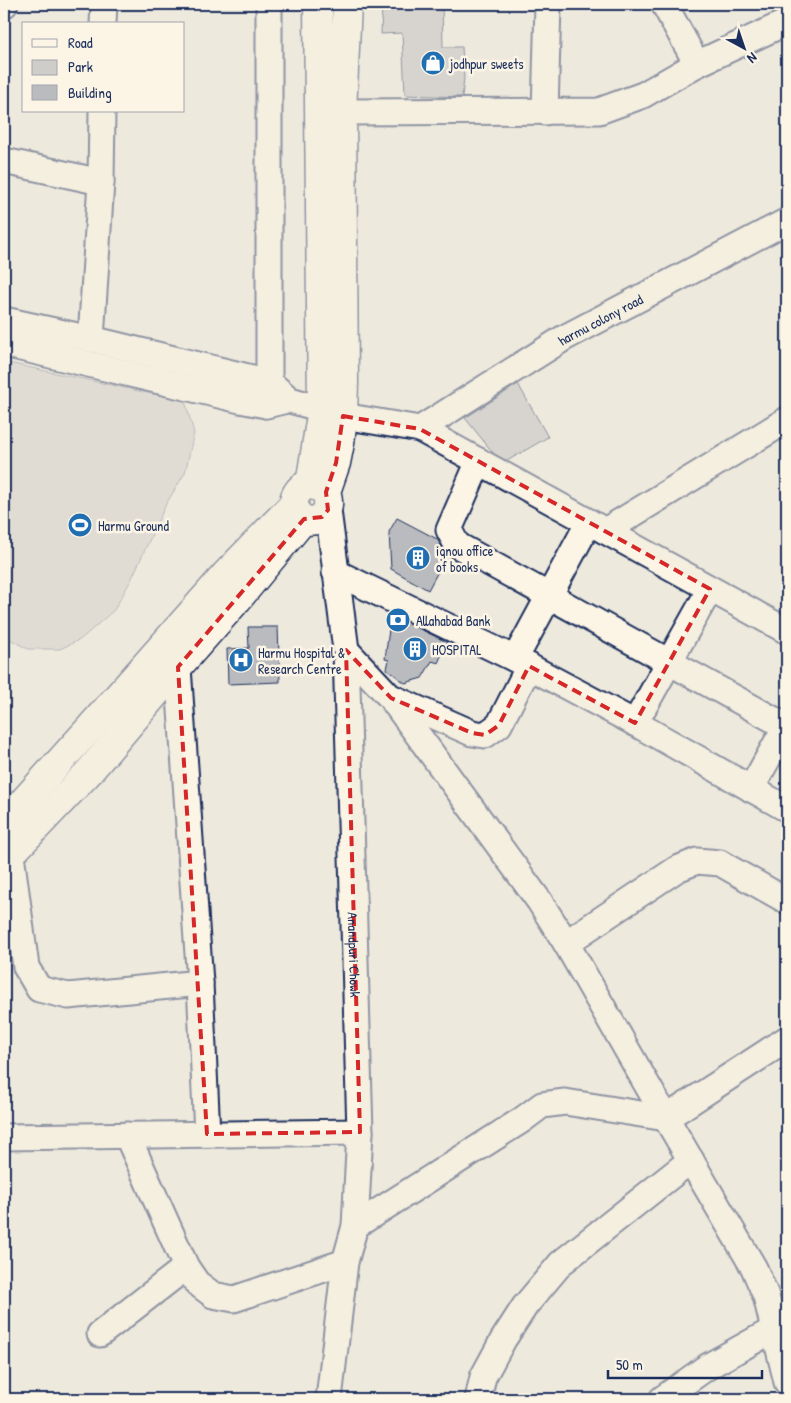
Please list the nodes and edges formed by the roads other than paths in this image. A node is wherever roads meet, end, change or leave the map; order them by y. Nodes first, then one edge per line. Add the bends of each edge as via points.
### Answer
1 (104, 4) edge
2 (269, 4) edge
3 (318, 4) edge
4 (347, 4) edge
5 (548, 4) edge
6 (664, 4) edge
7 (778, 4) edge
8 (787, 18) edge
9 (103, 22) edge
10 (787, 22) edge
11 (698, 64) junction
12 (102, 112) edge
13 (342, 112) junction
14 (546, 112) junction
15 (4, 161) edge
16 (101, 182) junction
17 (787, 221) edge
18 (4, 320) edge
19 (90, 339) junction
20 (4, 344) edge
21 (275, 396) junction
22 (332, 412) junction
23 (787, 420) edge
24 (420, 429) junction
25 (479, 462) junction
26 (312, 502) junction
27 (597, 526) junction
28 (336, 572) junction
29 (710, 589) junction
30 (549, 596) junction
31 (787, 632) edge
32 (346, 650) junction
33 (522, 662) junction
34 (669, 662) junction
35 (178, 667) junction
36 (391, 698) junction
37 (635, 723) junction
38 (787, 726) edge
39 (751, 788) junction
40 (787, 809) edge
41 (4, 823) edge
42 (7, 858) edge
43 (787, 901) edge
44 (566, 943) junction
45 (200, 984) junction
46 (787, 1039) edge
47 (666, 1118) junction
48 (360, 1132) junction
49 (206, 1134) junction
50 (126, 1135) junction
51 (4, 1137) edge
52 (691, 1160) junction
53 (355, 1226) junction
54 (345, 1262) junction
55 (186, 1268) junction
56 (775, 1329) junction
57 (100, 1334) dead end
58 (786, 1366) edge
59 (329, 1399) edge
60 (478, 1399) edge
61 (662, 1399) edge

1 - 9 street
2 - 21 street
3 - 22 main road
4 - 13 main road
5 - 14 street
6 - 11 street
7 - 8 street
10 - 11 street
11 - 14 street via 642,95 598,111
12 - 16 street
13 - 14 street
13 - 22 main road via 344,372
15 - 16 street
16 - 19 street
17 - 24 street, harmu colony road via 564,338
18 - 19 street
19 - 21 street
20 - 21 street via 240,400
21 - 22 street
22 - 24 street
22 - 26 main road via 336,463
23 - 27 street
24 - 25 street
25 - 27 street
25 - 30 street via 449,530 452,537 457,545
26 - 28 street, Anandpuri Chowk
26 - 35 main road via 238,600
26 - 41 main road via 226,574
27 - 29 street
27 - 30 street
28 - 32 street, Anandpuri Chowk
28 - 33 street
29 - 31 street
29 - 34 street
30 - 33 street
30 - 34 street
32 - 36 street
32 - 48 street, Anandpuri Chowk
33 - 36 street via 499,726 485,735 472,733
33 - 37 street
34 - 37 street
34 - 38 street
35 - 42 main road via 88,773
35 - 45 street
36 - 44 street via 540,902
37 - 39 street
38 - 39 street
39 - 40 street
42 - 45 street via 26,967 39,989 68,996
43 - 44 street via 720,863 697,861 677,869
44 - 47 street
45 - 49 street
46 - 47 street
47 - 52 street
47 - 53 street via 565,1102 542,1105
48 - 49 street
48 - 53 street, Anandpuri Chowk
49 - 50 street
50 - 51 street
50 - 55 street
52 - 56 street via 754,1268
52 - 60 street via 561,1263 524,1306 503,1340 483,1377
53 - 54 street, Anandpuri Chowk
54 - 55 street via 234,1299 213,1295 197,1283
54 - 59 street, Anandpuri Chowk
55 - 57 street
56 - 58 street
56 - 61 street via 707,1367

